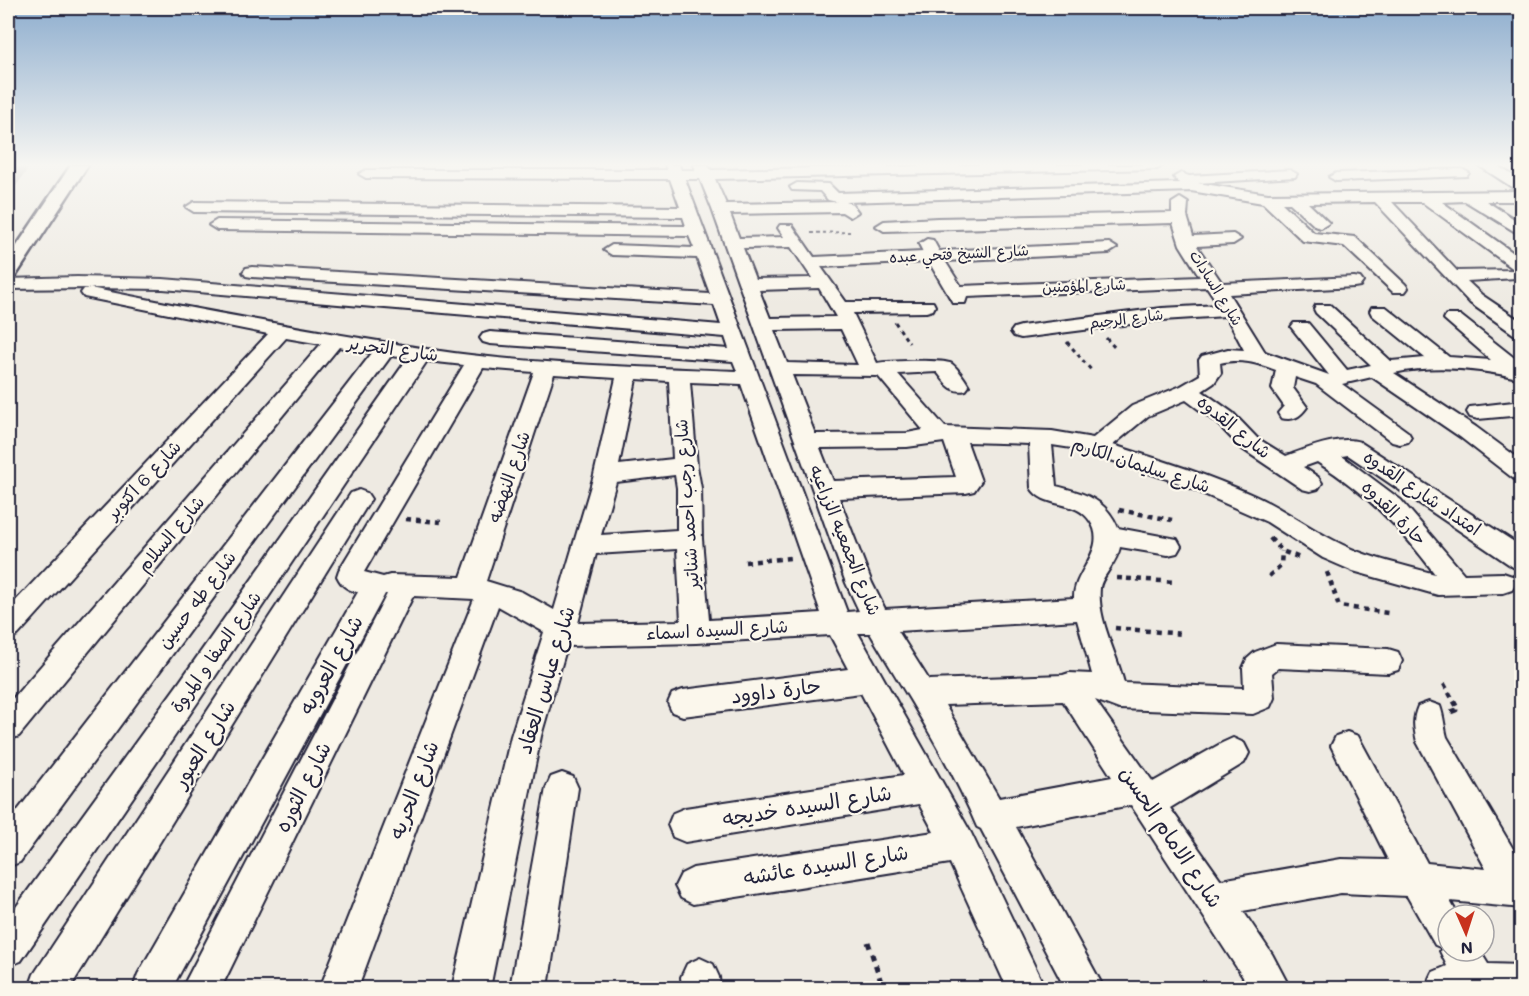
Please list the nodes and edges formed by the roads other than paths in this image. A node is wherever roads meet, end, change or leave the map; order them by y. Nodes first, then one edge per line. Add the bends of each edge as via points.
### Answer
1 (49, 211) edge
2 (284, 211) edge
3 (689, 211) edge
4 (720, 211) edge
5 (849, 211) edge
6 (1164, 211) edge
7 (1281, 211) edge
8 (1308, 211) edge
9 (1392, 211) edge
10 (1442, 211) edge
11 (1498, 211) edge
12 (1179, 212) junction
13 (958, 213) dead end
14 (877, 223) junction
15 (1321, 223) dead end
16 (217, 225) dead end
17 (1094, 226) junction
18 (1521, 231) edge
19 (697, 232) junction
20 (922, 237) junction
21 (1233, 239) dead end
22 (1187, 241) junction
23 (732, 243) junction
24 (1109, 248) junction
25 (612, 250) dead end
26 (934, 255) junction
27 (809, 262) junction
28 (1516, 271) edge
29 (252, 272) dead end
30 (8, 273) edge
31 (1452, 276) junction
32 (1354, 282) dead end
33 (40, 283) junction
34 (824, 283) junction
35 (8, 284) edge
36 (1131, 284) junction
37 (748, 285) junction
38 (1215, 286) junction
39 (1398, 288) dead end
40 (722, 300) junction
41 (926, 306) dead end
42 (1323, 309) dead end
43 (1232, 310) junction
44 (1379, 311) dead end
45 (1521, 311) edge
46 (1495, 314) junction
47 (845, 316) junction
48 (1453, 319) dead end
49 (762, 324) junction
50 (1301, 327) dead end
51 (1521, 331) edge
52 (281, 332) junction
53 (1022, 332) dead end
54 (334, 341) junction
55 (386, 348) junction
56 (483, 350) junction
57 (422, 353) junction
58 (741, 355) junction
59 (1258, 356) junction
60 (1443, 362) junction
61 (546, 368) junction
62 (1287, 368) junction
63 (778, 369) junction
64 (876, 369) junction
65 (1382, 370) junction
66 (627, 373) junction
67 (1518, 374) edge
68 (679, 375) junction
69 (1334, 379) junction
70 (959, 386) dead end
71 (1188, 391) junction
72 (1521, 408) edge
73 (1478, 412) dead end
74 (1289, 413) dead end
75 (948, 435) junction
76 (1400, 437) dead end
77 (1040, 438) junction
78 (806, 441) junction
79 (1096, 447) junction
80 (1319, 453) junction
81 (685, 466) junction
82 (1282, 466) junction
83 (1521, 473) edge
84 (606, 475) junction
85 (1310, 483) dead end
86 (824, 490) junction
87 (359, 499) dead end
88 (1107, 535) junction
89 (689, 539) junction
90 (587, 545) junction
91 (1168, 546) dead end
92 (1521, 560) edge
93 (1503, 583) dead end
94 (390, 585) junction
95 (1458, 585) junction
96 (481, 589) junction
97 (1091, 617) junction
98 (878, 622) junction
99 (838, 623) junction
100 (8, 627) edge
101 (559, 632) junction
102 (696, 632) junction
103 (1388, 662) dead end
104 (870, 679) junction
105 (1085, 687) junction
106 (922, 693) junction
107 (683, 703) dead end
108 (1429, 716) dead end
109 (8, 726) edge
110 (1347, 746) dead end
111 (1233, 753) dead end
112 (928, 787) junction
113 (562, 788) dead end
114 (1143, 795) junction
115 (989, 816) junction
116 (685, 825) dead end
117 (959, 845) junction
118 (8, 850) edge
119 (1417, 880) junction
120 (693, 886) dead end
121 (1519, 890) edge
122 (1213, 899) junction
123 (1436, 912) edge
124 (8, 948) edge
125 (1460, 963) edge
126 (1521, 984) edge
127 (48, 988) edge
128 (152, 988) edge
129 (201, 988) edge
130 (339, 988) edge
131 (471, 988) edge
132 (529, 988) edge
133 (1026, 988) edge
134 (1085, 988) edge
135 (1270, 988) edge

1 - 30 street
2 - 19 street
3 - 19 street, شارع الجمعيه الزراعيه
4 - 23 street, شارع الجمعيه الزراعيه
5 - 14 street
6 - 12 street
7 - 39 street via 1309,238 1349,241
8 - 15 street
9 - 31 street
10 - 28 street
11 - 18 street
12 - 17 street
12 - 22 street, شارع السادات
13 - 14 street
14 - 17 street
14 - 20 street
16 - 19 street
17 - 20 street
17 - 24 street
19 - 25 street
19 - 40 street, شارع الجمعيه الزراعيه
20 - 26 street
21 - 22 street
22 - 38 street, شارع السادات
23 - 27 street via 791,235
23 - 37 street, شارع الجمعيه الزراعيه
24 - 26 street, شارع الشيخ فتحي عبده
24 - 36 street
26 - 27 street, شارع الشيخ فتحي عبده
26 - 36 street, شارع المؤمنين via 958,295
27 - 34 street
28 - 31 street
29 - 40 street
31 - 46 street
32 - 38 street, شارع المؤمنين
33 - 35 street
33 - 52 street, شارع التحرير
33 - 58 street via 163,284
34 - 37 street
34 - 47 street
36 - 38 street, شارع المؤمنين
37 - 49 street, شارع الجمعيه الزراعيه
38 - 43 street, شارع السادات
40 - 58 street, شارع الجمعيه الزراعيه
41 - 47 street
42 - 65 street
43 - 53 street, شارع الرحيم via 1162,314
43 - 59 street, شارع السادات
44 - 60 street
45 - 46 street
46 - 51 street
47 - 49 street
47 - 64 street
48 - 67 street
49 - 63 street, شارع الجمعيه الزراعيه
50 - 69 street
52 - 54 street, شارع التحرير
52 - 100 street, شارع 6 اكتوبر
54 - 55 street, شارع التحرير
54 - 109 street, شارع السلام
55 - 57 street, شارع التحرير
55 - 118 street, شارع طه حسين
56 - 57 street, شارع التحرير
56 - 58 street
56 - 61 street, شارع التحرير
56 - 94 street via 350,576 355,581
57 - 124 street, شارع الصفا و المروة
58 - 68 street, شارع التحرير
58 - 99 street, شارع الجمعيه الزراعيه
59 - 62 street
59 - 71 street via 1209,360 1207,379
60 - 65 street
60 - 67 street
61 - 66 street, شارع التحرير
61 - 96 street, شارع النهضه
62 - 69 street
62 - 74 street via 1282,389 1296,407
63 - 64 street
63 - 78 street, شارع الجمعيه الزراعيه
64 - 70 street via 941,367
64 - 75 street
65 - 69 street
65 - 83 street
66 - 68 street, شارع التحرير
66 - 84 street, شارع عباس العقاد
68 - 81 street, شارع رجب احمد شناتير
69 - 76 street
71 - 79 street via 1140,411
71 - 82 street, شارع القدوه
72 - 73 street
75 - 77 street, شارع سليمان الكارم
75 - 78 street, شارع سليمان الكارم via 907,440
75 - 86 street via 955,440 969,481 966,485
77 - 79 street, شارع سليمان الكارم
77 - 88 street via 1042,487 1050,502 1086,503 1105,524
78 - 86 street, شارع الجمعيه الزراعيه
79 - 95 street, شارع سليمان الكارم via 1187,477 1262,509 1347,558 1423,592
80 - 82 street, امتداد شارع القدوه
80 - 92 street, امتداد شارع القدوه via 1356,448
80 - 95 street, حارة القدوه via 1383,497
81 - 84 street
81 - 89 street, شارع رجب احمد شناتير
82 - 85 street, شارع القدوه
84 - 90 street, شارع عباس العقاد
86 - 98 street, شارع الجمعيه الزراعيه
87 - 127 street, شارع العبور
88 - 91 street
88 - 97 street via 1105,557 1087,586
89 - 90 street
89 - 102 street, شارع رجب احمد شناتير
90 - 101 street, شارع عباس العقاد
93 - 95 street, شارع سليمان الكارم
94 - 96 street
94 - 128 street, شارع العروبه
94 - 129 street, شارع الثوره
96 - 101 street via 508,598
96 - 130 street, شارع الحريه
97 - 98 street, شارع السيده اسماء
97 - 105 street via 1109,685
98 - 99 street, شارع السيده اسماء
98 - 106 street, شارع الجمعيه الزراعيه
99 - 102 street, شارع السيده اسماء
99 - 104 street, شارع الجمعيه الزراعيه
101 - 102 street, شارع السيده اسماء
101 - 131 street, شارع عباس العقاد via 526,736
103 - 105 street via 1276,656 1257,668 1259,698 1253,701 1119,696
104 - 107 street, حارة داوود
104 - 112 street, شارع الجمعيه الزراعيه
105 - 106 street
105 - 114 street, شارع الامام الحسن
106 - 115 street, شارع الجمعيه الزراعيه
108 - 121 street via 1433,742
110 - 119 street
111 - 114 street
112 - 116 street, شارع السيده خديجه
112 - 117 street, شارع الجمعيه الزراعيه
113 - 132 street
114 - 115 street
114 - 122 street, شارع الامام الحسن
115 - 134 street, شارع الجمعيه الزراعيه
117 - 120 street, شارع السيده عائشه
117 - 133 street, شارع الجمعيه الزراعيه
119 - 121 street
119 - 122 street via 1341,876
119 - 123 street
122 - 135 street, شارع الامام الحسن
125 - 126 street via 1462,984

